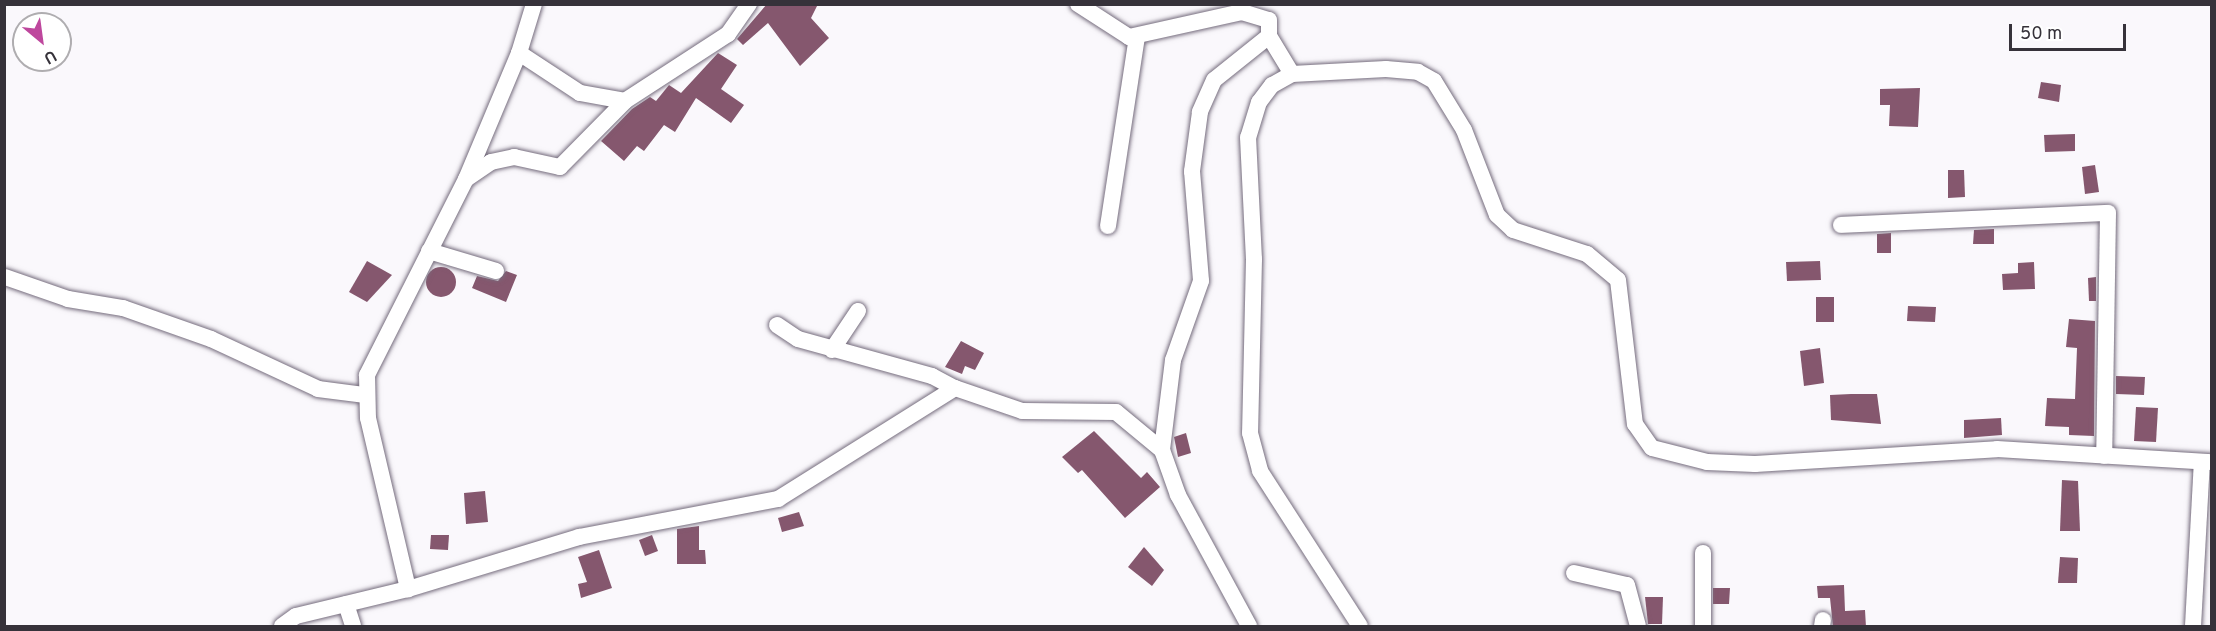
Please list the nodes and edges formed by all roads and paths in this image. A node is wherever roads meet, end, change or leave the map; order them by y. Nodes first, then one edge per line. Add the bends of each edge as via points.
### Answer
1 (534, 4) edge
2 (749, 4) edge
3 (1078, 4) edge
4 (1270, 20) edge
5 (1137, 37) junction
6 (519, 53) junction
7 (1292, 74) junction
8 (625, 101) junction
9 (466, 179) junction
10 (1841, 225) dead end
11 (1108, 226) dead end
12 (429, 251) junction
13 (496, 271) dead end
14 (4, 277) edge
15 (858, 311) dead end
16 (777, 325) dead end
17 (832, 350) junction
18 (955, 388) junction
19 (364, 395) junction
20 (1162, 450) junction
21 (2104, 456) junction
22 (2207, 462) edge
23 (1703, 553) dead end
24 (1574, 573) dead end
25 (408, 589) junction
26 (346, 604) junction
27 (1243, 623) edge
28 (282, 627) edge
29 (353, 627) edge
30 (1360, 627) edge
31 (1638, 627) edge
32 (1703, 627) edge
33 (2193, 627) edge

1 - 6 street
2 - 8 street via 728,34
3 - 5 street via 1119,32
4 - 5 street via 1242,12
4 - 7 street
4 - 20 street via 1214,80 1200,112 1192,171 1201,281 1173,360
5 - 11 street
6 - 8 street via 579,93
6 - 9 street
7 - 21 street via 1386,69 1418,72 1434,81 1464,130 1497,214 1513,230 1587,254 1618,280 1635,424 1652,448 1707,462 1755,464 1997,449
7 - 30 street via 1272,85 1259,102 1248,136 1254,259 1250,433 1260,471
8 - 9 street via 560,167 550,169 524,156 506,158
9 - 12 street
10 - 21 street via 2108,213
12 - 13 street
12 - 19 street via 371,363
14 - 19 street via 68,299 129,310 211,339 318,389
15 - 17 street
16 - 17 street
17 - 18 street via 932,376
18 - 20 street via 1022,411 1116,412
18 - 25 street via 778,499 579,537
19 - 25 street
20 - 27 street via 1178,495
21 - 22 street
22 - 33 street
23 - 32 street
24 - 31 street via 1627,585
25 - 26 street
26 - 28 street via 296,616
26 - 29 street

